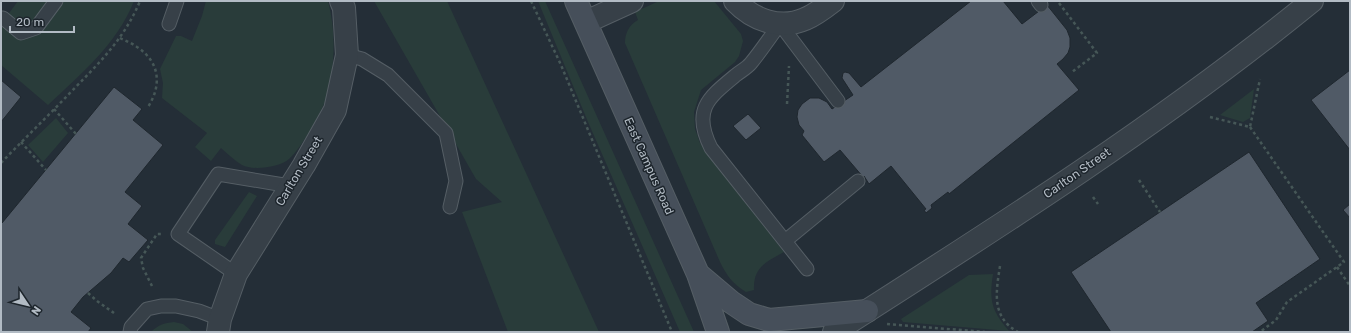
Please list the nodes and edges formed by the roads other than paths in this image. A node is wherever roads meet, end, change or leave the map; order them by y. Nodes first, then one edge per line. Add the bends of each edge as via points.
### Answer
1 (56, 1) edge
2 (178, 1) edge
3 (341, 1) edge
4 (576, 1) edge
5 (632, 1) edge
6 (735, 1) edge
7 (833, 1) edge
8 (1312, 1) edge
9 (2, 18) dead end
10 (586, 22) junction
11 (169, 24) dead end
12 (780, 24) junction
13 (347, 55) junction
14 (838, 101) dead end
15 (858, 181) dead end
16 (290, 186) junction
17 (450, 207) dead end
18 (785, 241) junction
19 (807, 269) dead end
20 (236, 274) junction
21 (698, 274) junction
22 (867, 311) junction
23 (219, 325) edge
24 (130, 332) edge
25 (718, 332) edge
26 (834, 332) edge

1 - 9 lane via 36,28 21,33
2 - 11 lane
3 - 13 street, Carlton Street via 344,8
4 - 10 main road, East Campus Road
5 - 10 street
6 - 12 street via 759,19
7 - 12 street via 805,19 792,24
8 - 22 street, Carlton Street via 1191,95 1049,193
10 - 21 main road, East Campus Road
12 - 14 lane
12 - 18 lane via 750,64 711,96 703,117 705,137 711,148
13 - 16 street, Carlton Street via 335,110
13 - 17 lane via 362,59 388,75 446,133 456,181
15 - 18 lane
16 - 20 street, Carlton Street
16 - 20 lane via 218,174 178,234
18 - 19 lane
20 - 23 street, Carlton Street
21 - 22 main road via 749,314 769,320
21 - 25 main road, East Campus Road
22 - 26 street, Carlton Street
23 - 24 lane via 199,311 161,306 147,309 131,327

